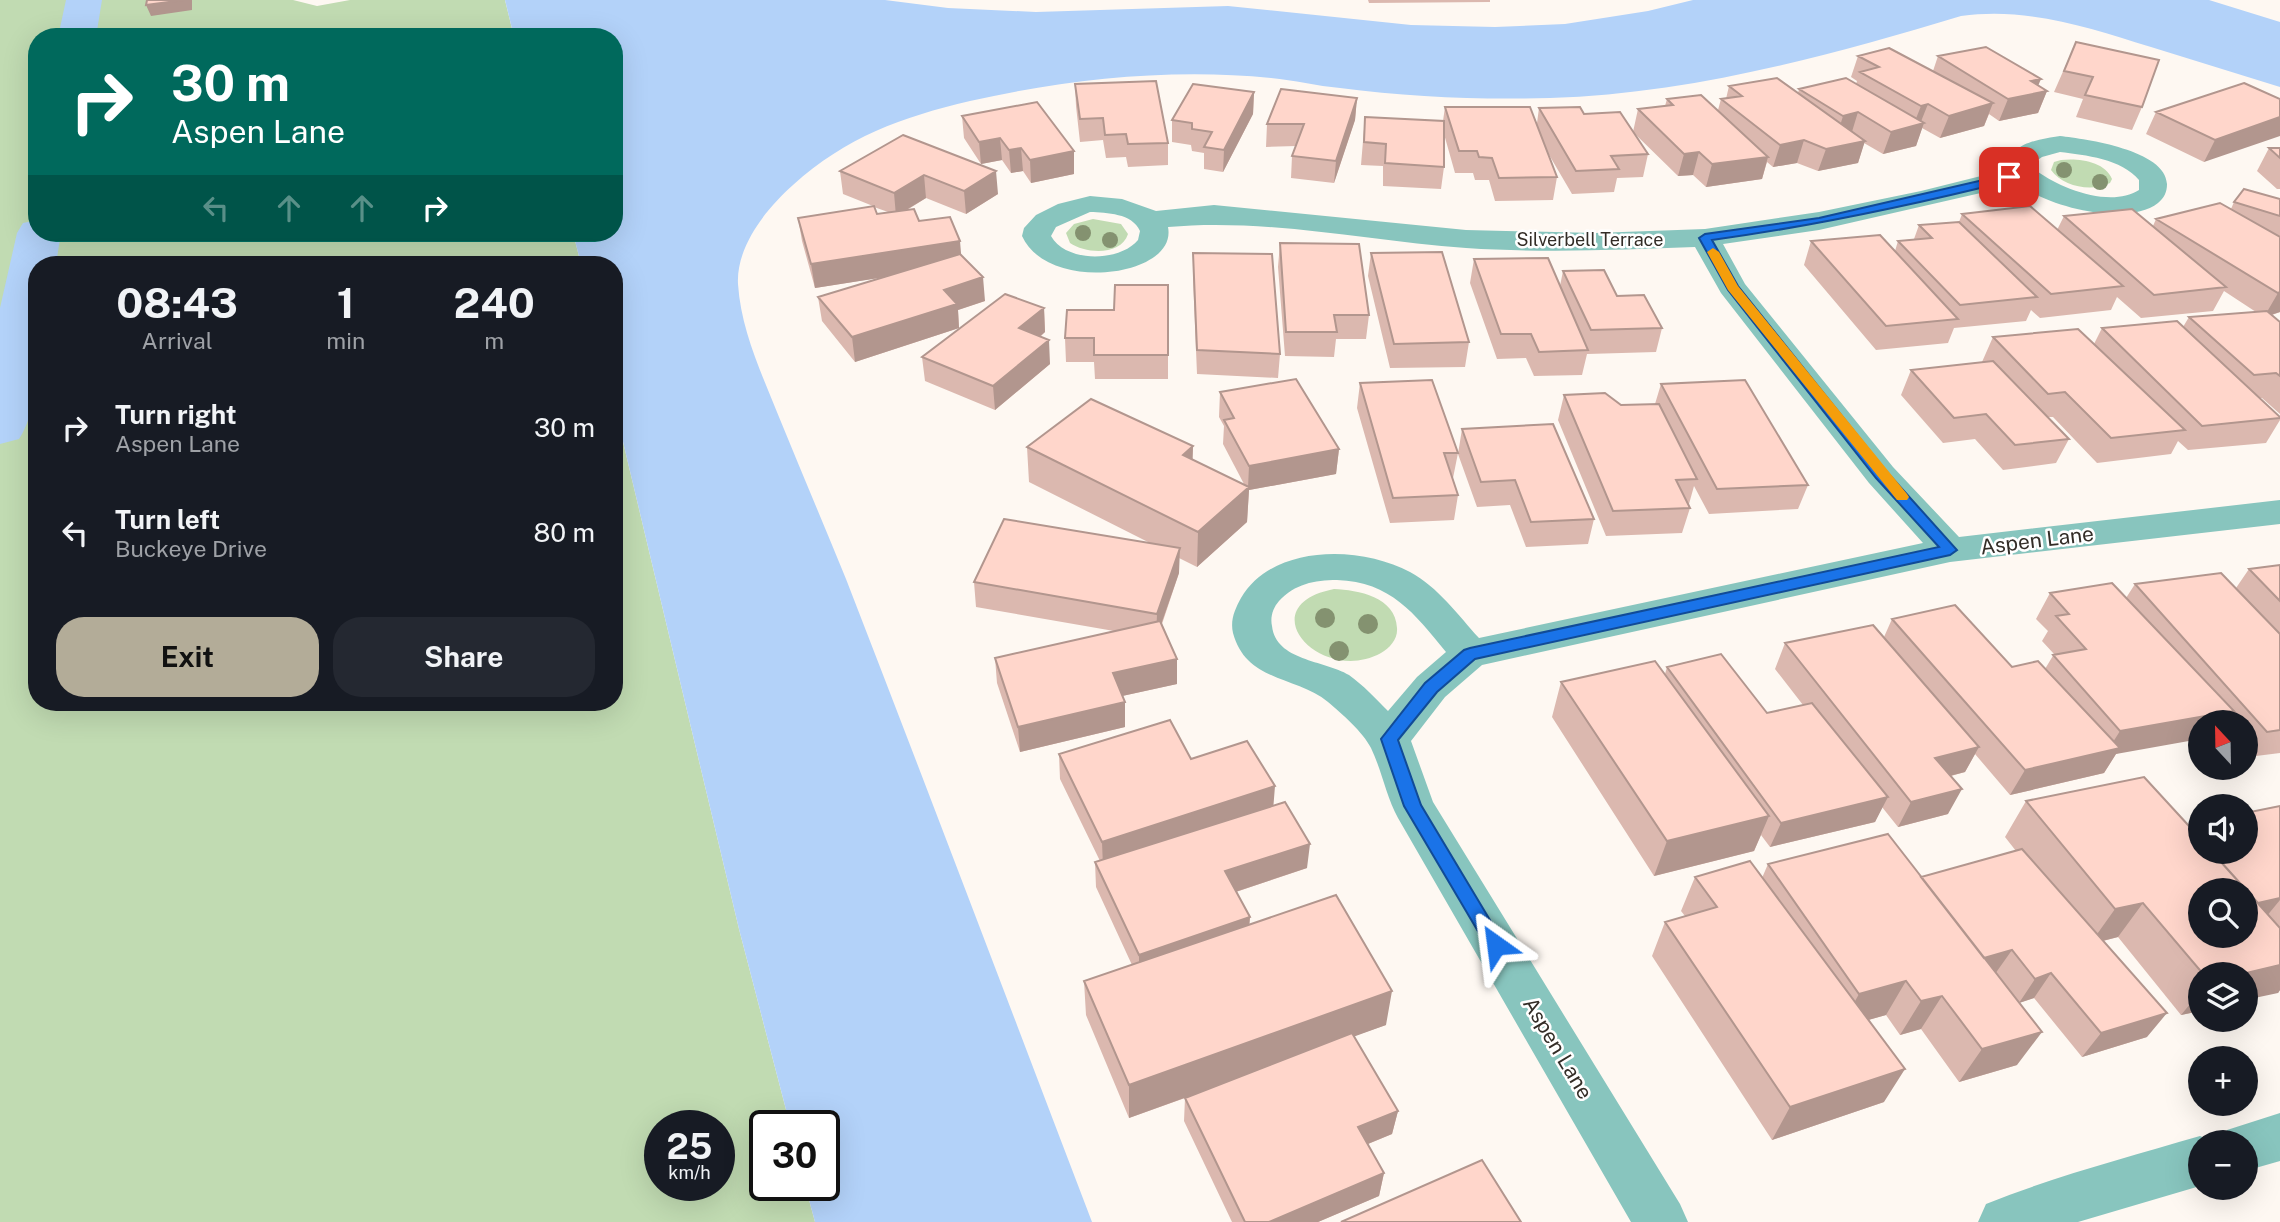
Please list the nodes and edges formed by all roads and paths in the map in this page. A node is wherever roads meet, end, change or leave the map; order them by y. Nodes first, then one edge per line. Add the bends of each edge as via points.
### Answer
1 (2026, 175) dead end
2 (1149, 220) dead end
3 (1705, 238) junction
4 (2280, 512) edge
5 (1950, 550) junction
6 (1470, 654) junction
7 (1389, 739) junction
8 (2280, 1137) edge
9 (2258, 1143) edge
10 (2188, 1165) edge
11 (1661, 1222) edge
12 (2005, 1222) edge

1 - 3 street, Silverbell Terrace via 1819,221
2 - 3 street, Silverbell Terrace via 1214,214 1466,239 1595,242
3 - 5 street via 1732,287 1881,475
4 - 5 street, Aspen Lane
5 - 6 street, Aspen Lane
6 - 7 street, Aspen Lane via 1431,687
6 - 7 street via 1402,583 1383,575 1358,569 1307,569 1268,588 1250,615 1260,647 1274,662 1335,686
7 - 11 street, Aspen Lane via 1413,806
8 - 9 street
10 - 12 street

